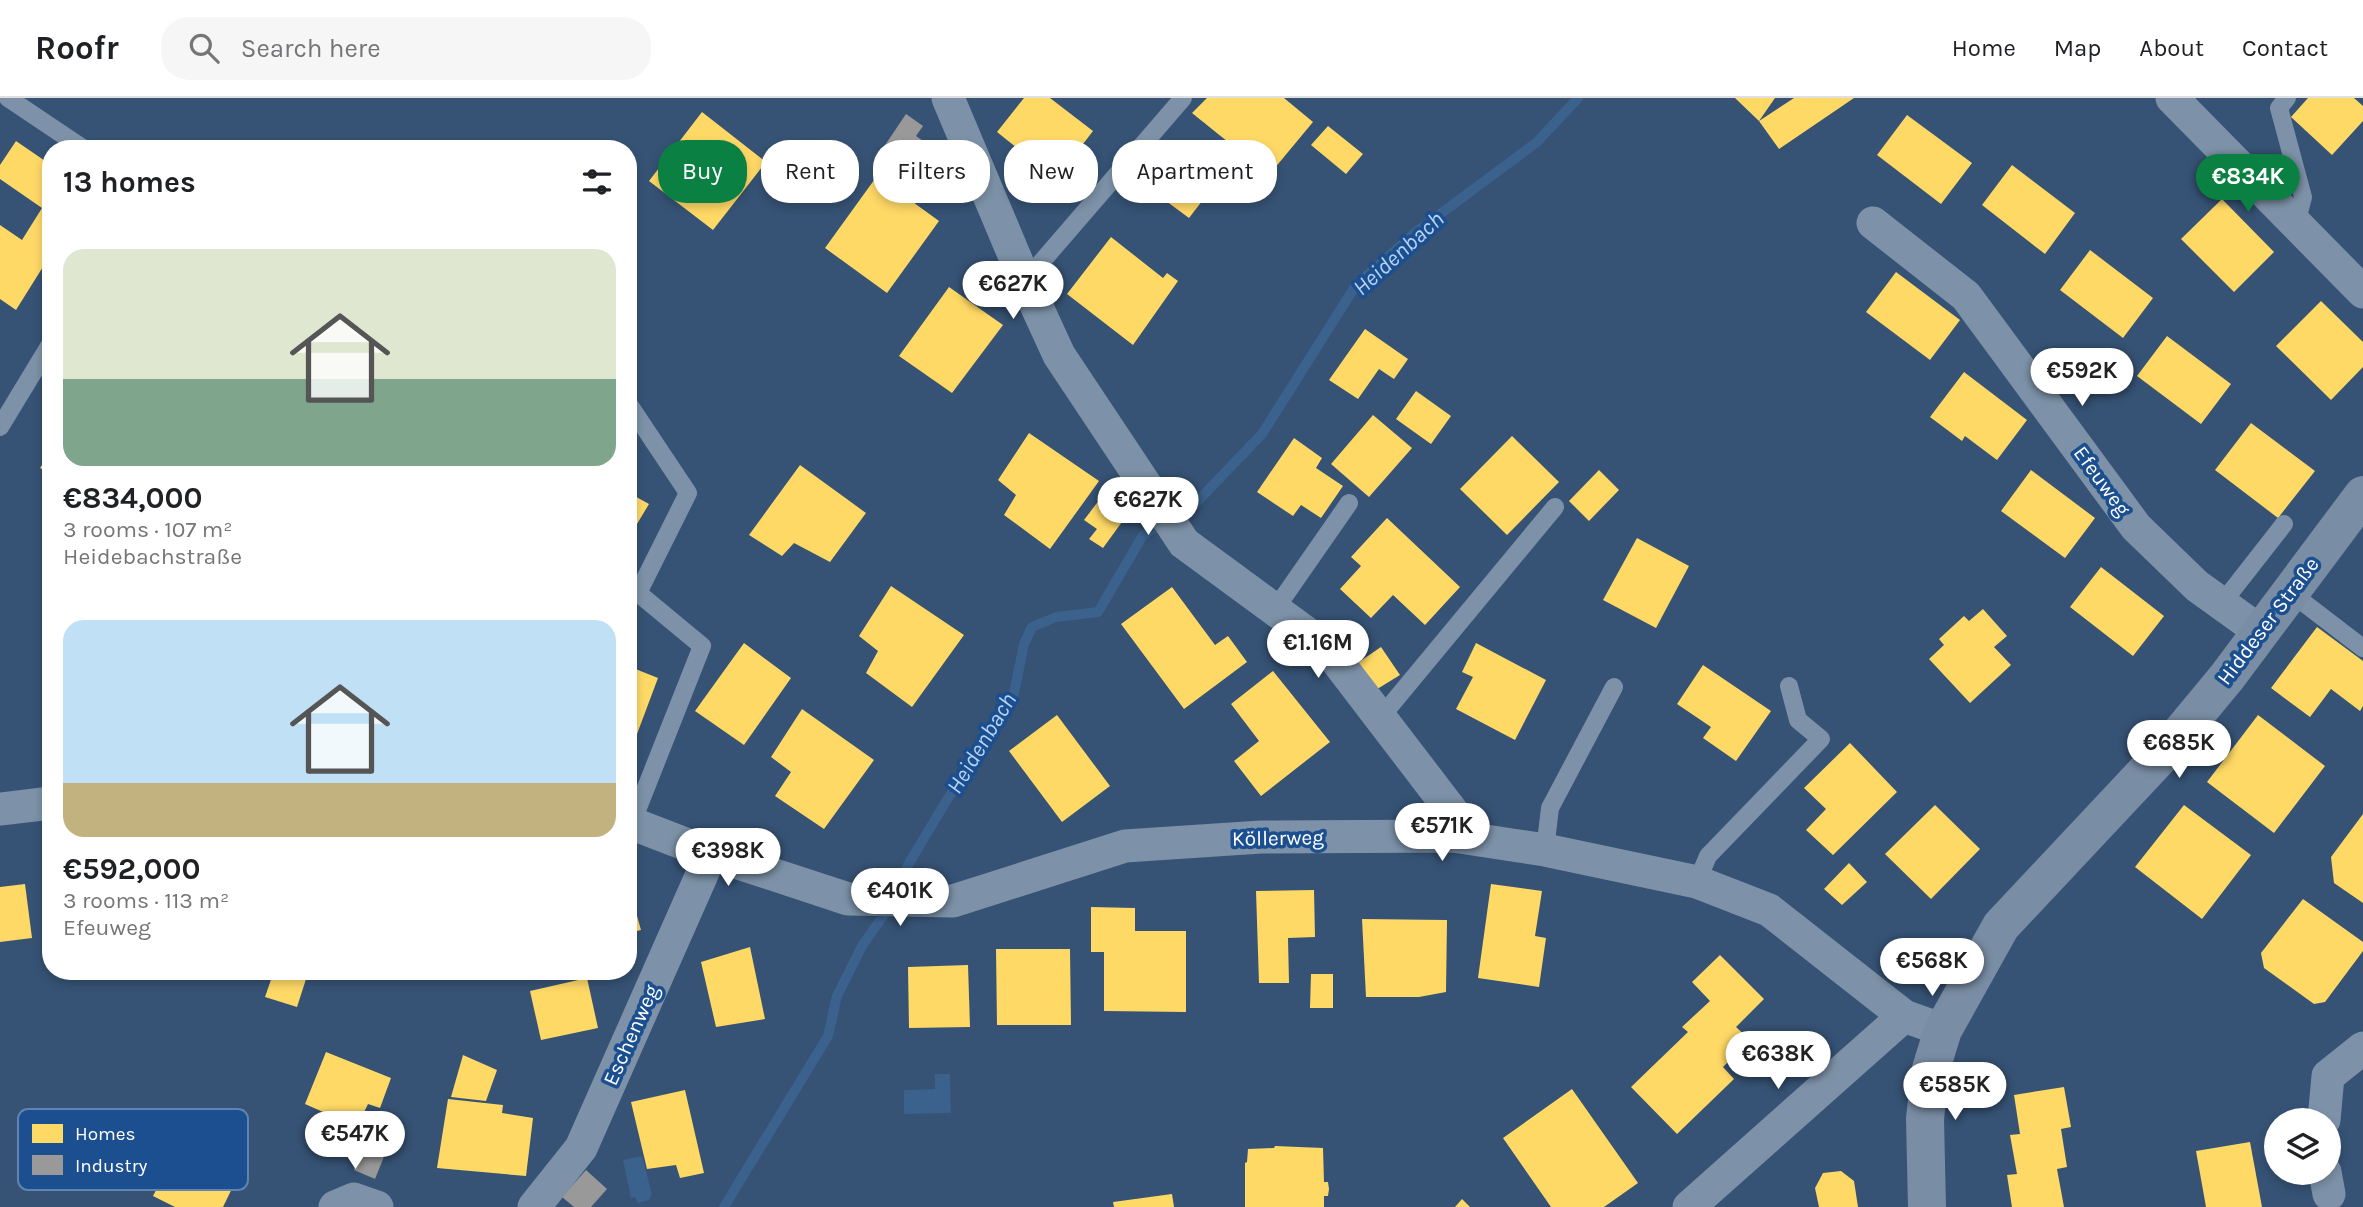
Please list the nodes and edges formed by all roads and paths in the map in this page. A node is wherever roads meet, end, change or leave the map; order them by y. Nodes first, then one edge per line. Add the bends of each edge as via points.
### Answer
1 (8, 98) edge
2 (948, 98) edge
3 (1183, 98) edge
4 (2172, 98) edge
5 (2287, 98) edge
6 (71, 140) edge
7 (1873, 223) dead end
8 (2296, 224) junction
9 (1024, 281) junction
10 (2363, 292) edge
11 (42, 358) edge
12 (637, 416) edge
13 (0, 427) edge
14 (2363, 495) edge
15 (1349, 503) dead end
16 (1555, 507) dead end
17 (2284, 524) dead end
18 (2291, 593) junction
19 (2222, 603) junction
20 (1276, 608) junction
21 (2261, 632) junction
22 (2363, 648) edge
23 (1789, 685) dead end
24 (1614, 687) dead end
25 (1381, 716) junction
26 (42, 804) edge
27 (637, 805) edge
28 (0, 809) edge
29 (637, 825) edge
30 (1453, 836) junction
31 (1545, 850) junction
32 (712, 854) junction
33 (1697, 881) junction
34 (1904, 1016) junction
35 (1943, 1030) junction
36 (2363, 1048) edge
37 (2326, 1108) edge
38 (335, 1207) edge
39 (377, 1207) edge
40 (534, 1207) edge
41 (1689, 1207) edge
42 (1927, 1207) edge

1 - 6 lane
2 - 9 street
3 - 9 lane
4 - 8 street
5 - 8 lane via 2279,108 2303,197
7 - 19 street, Efeuweg via 1966,296 2136,527 2197,586
8 - 10 street
9 - 20 street via 1059,355 1184,543
11 - 13 lane
12 - 27 lane via 688,493 638,593 702,646
14 - 18 main road, Hiddeser Straße
15 - 20 lane
16 - 25 lane
17 - 19 lane
18 - 21 main road, Hiddeser Straße
18 - 22 lane
19 - 21 street, Efeuweg
20 - 25 street via 1327,648
21 - 35 main road, Hiddeser Straße via 2169,747 2001,926
23 - 33 lane via 1798,720 1821,739 1708,856
24 - 31 lane via 1550,807
25 - 30 street via 1457,818
26 - 28 street
29 - 32 street, Köllerweg
30 - 31 street, Köllerweg
30 - 32 street, Köllerweg via 1261,837 1125,846 953,901 848,900
31 - 33 street, Köllerweg
32 - 40 street, Eschenweg via 581,1149
33 - 34 street, Köllerweg via 1769,910
34 - 35 street, Köllerweg
34 - 41 street
35 - 42 main road, Hiddeser Straße via 1930,1072 1925,1119
36 - 37 street via 2328,1076
38 - 39 street via 354,1199

